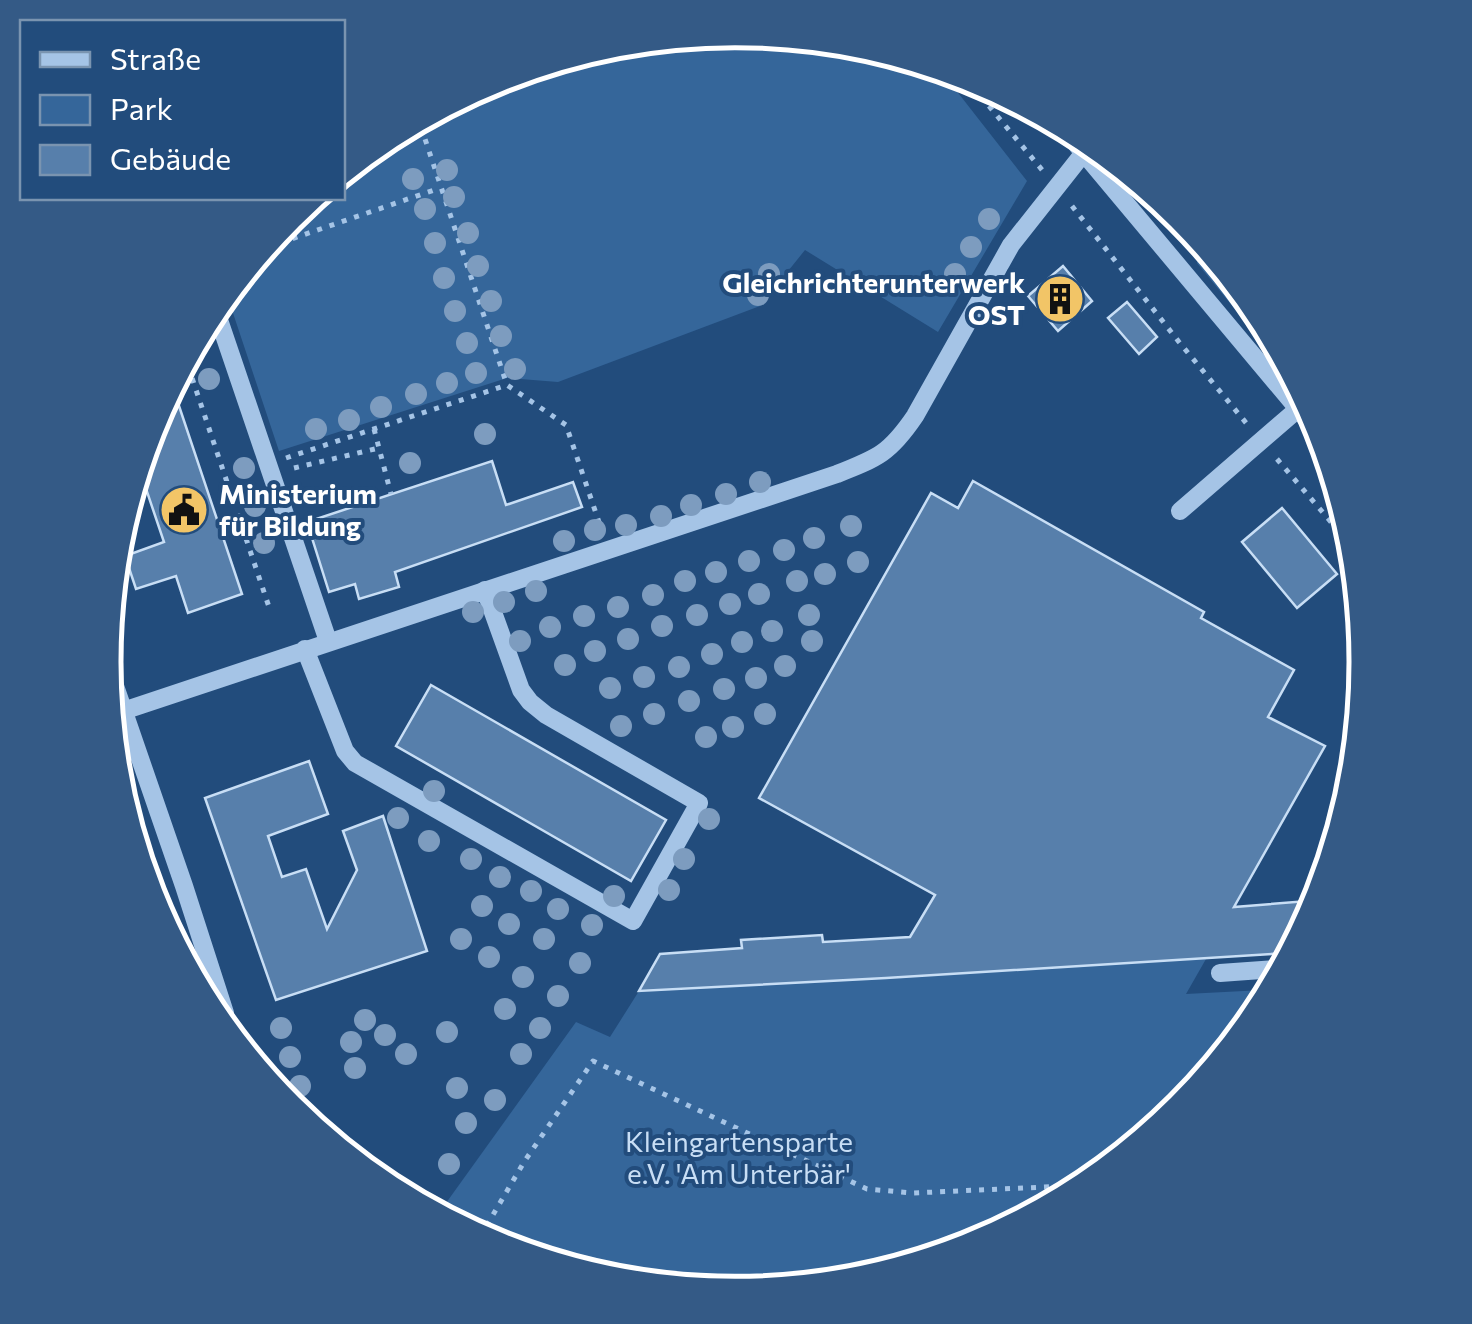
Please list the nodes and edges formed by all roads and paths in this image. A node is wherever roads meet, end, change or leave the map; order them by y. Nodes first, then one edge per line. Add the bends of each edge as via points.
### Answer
1 (984, 100) edge
2 (423, 134) edge
3 (1079, 153) edge
4 (1093, 162) edge
5 (1048, 176) dead end
6 (442, 188) junction
7 (1069, 203) dead end
8 (290, 240) edge
9 (221, 327) edge
10 (192, 377) edge
11 (507, 385) junction
12 (1293, 403) edge
13 (1296, 410) edge
14 (374, 429) junction
15 (1261, 440) junction
16 (378, 448) junction
17 (268, 464) junction
18 (391, 494) dead end
19 (1180, 512) dead end
20 (1336, 527) edge
21 (608, 549) junction
22 (485, 590) junction
23 (269, 606) dead end
24 (328, 641) junction
25 (305, 649) junction
26 (123, 711) edge
27 (124, 715) edge
28 (1267, 970) edge
29 (1220, 973) dead end
30 (218, 991) edge
31 (1055, 1187) edge
32 (488, 1224) edge

1 - 5 path
2 - 6 path
3 - 21 street via 1011,246 915,416 884,454
4 - 12 street
6 - 8 path
6 - 11 path
7 - 15 path
9 - 17 street
10 - 23 path
11 - 14 path
11 - 21 path via 566,425
13 - 15 street
14 - 16 path
14 - 17 path
15 - 19 street
15 - 20 path
16 - 17 path via 284,470
16 - 18 path
17 - 24 street
21 - 22 street
22 - 24 street
22 - 25 street via 518,686 530,702 699,802 632,921 355,764
24 - 25 street
25 - 26 street
27 - 30 street
28 - 29 street
31 - 32 path via 867,1189 593,1061

